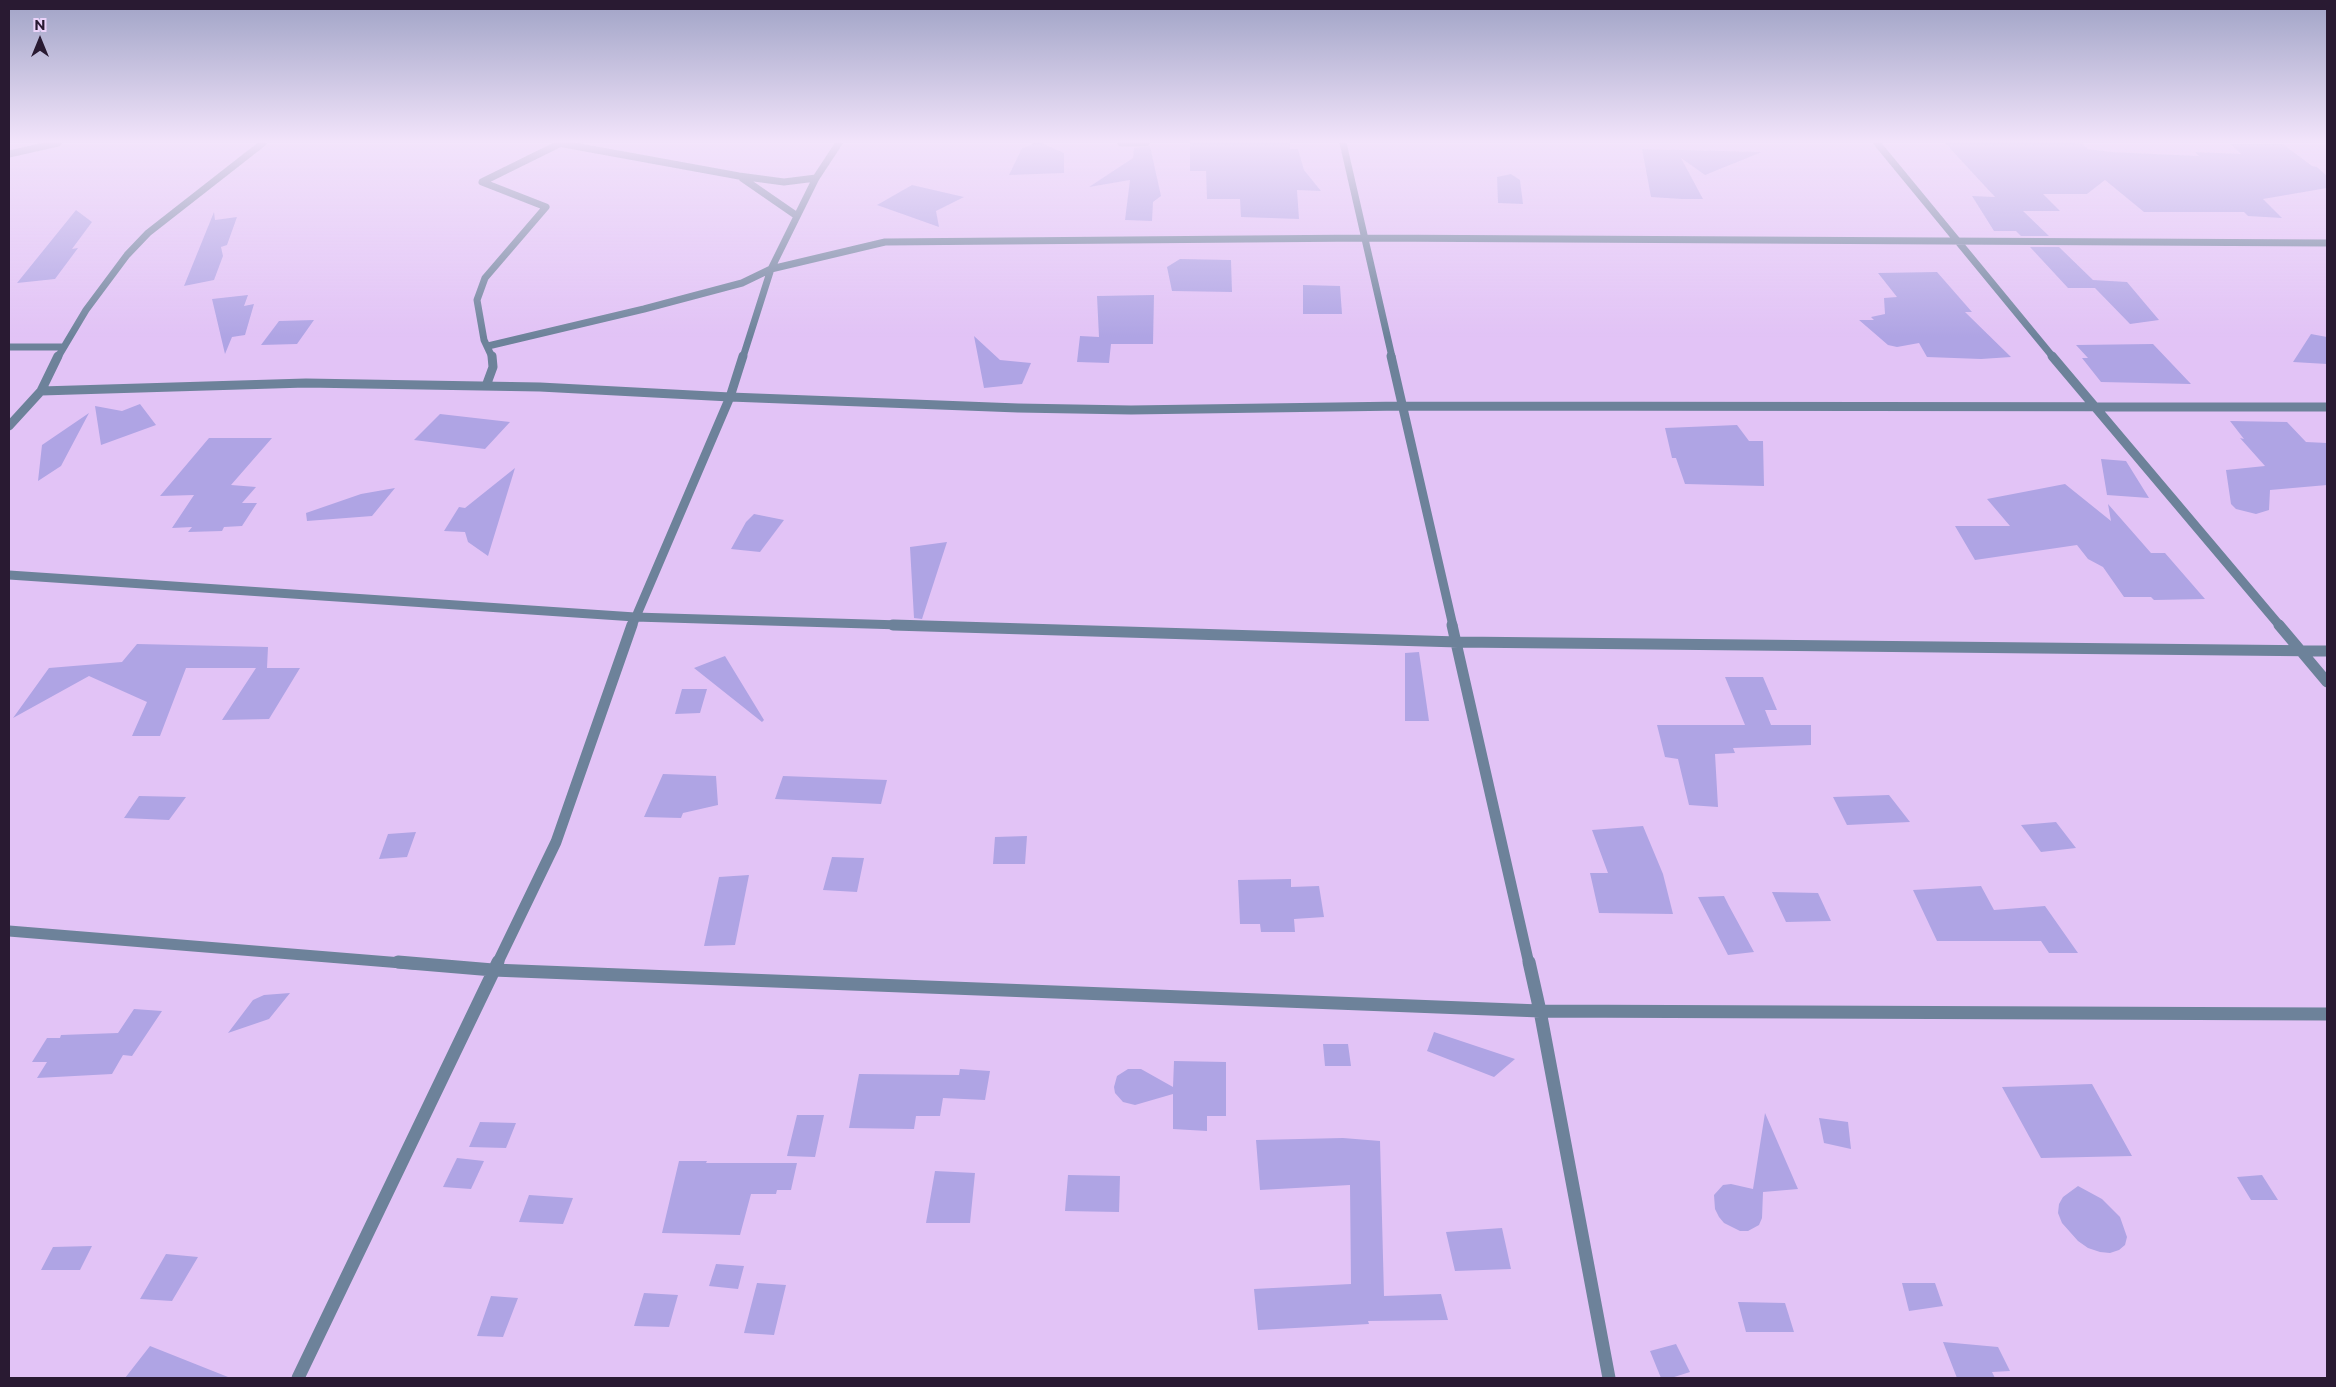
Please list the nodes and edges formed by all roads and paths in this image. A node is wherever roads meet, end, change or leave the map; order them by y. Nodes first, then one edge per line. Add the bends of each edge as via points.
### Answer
1 (180, 208) edge
2 (545, 208) edge
3 (785, 208) edge
4 (801, 208) edge
5 (1360, 208) edge
6 (1931, 208) edge
7 (797, 216) junction
8 (1367, 238) junction
9 (1959, 242) junction
10 (2327, 243) edge
11 (771, 270) junction
12 (488, 346) junction
13 (9, 347) edge
14 (63, 347) junction
15 (486, 386) junction
16 (41, 391) junction
17 (730, 397) junction
18 (1402, 406) junction
19 (2094, 406) junction
20 (2327, 407) edge
21 (9, 426) edge
22 (9, 575) edge
23 (635, 617) junction
24 (1458, 642) junction
25 (2302, 651) junction
26 (2327, 651) edge
27 (2327, 682) edge
28 (9, 931) edge
29 (493, 970) junction
30 (1540, 1011) junction
31 (2327, 1014) edge
32 (298, 1378) edge
33 (1609, 1378) edge

1 - 14 street via 148,233 127,255
2 - 12 street via 485,278 479,290 477,300
3 - 7 street
4 - 7 street
5 - 8 street
6 - 9 street
7 - 11 street
8 - 9 street
8 - 11 street via 885,242
8 - 18 street
9 - 10 street
9 - 19 street
11 - 12 street via 742,283
11 - 17 street
12 - 15 street via 493,367
13 - 14 street
14 - 16 street
15 - 16 street via 306,383
15 - 17 street
16 - 21 street
17 - 18 street via 1131,410
17 - 23 street
18 - 19 street
18 - 24 street
19 - 20 street
19 - 25 street
22 - 23 street
23 - 24 street
23 - 29 street via 556,842
24 - 25 street
24 - 30 street
25 - 26 street
25 - 27 street
28 - 29 street
29 - 30 street
29 - 32 street
30 - 31 street
30 - 33 street

